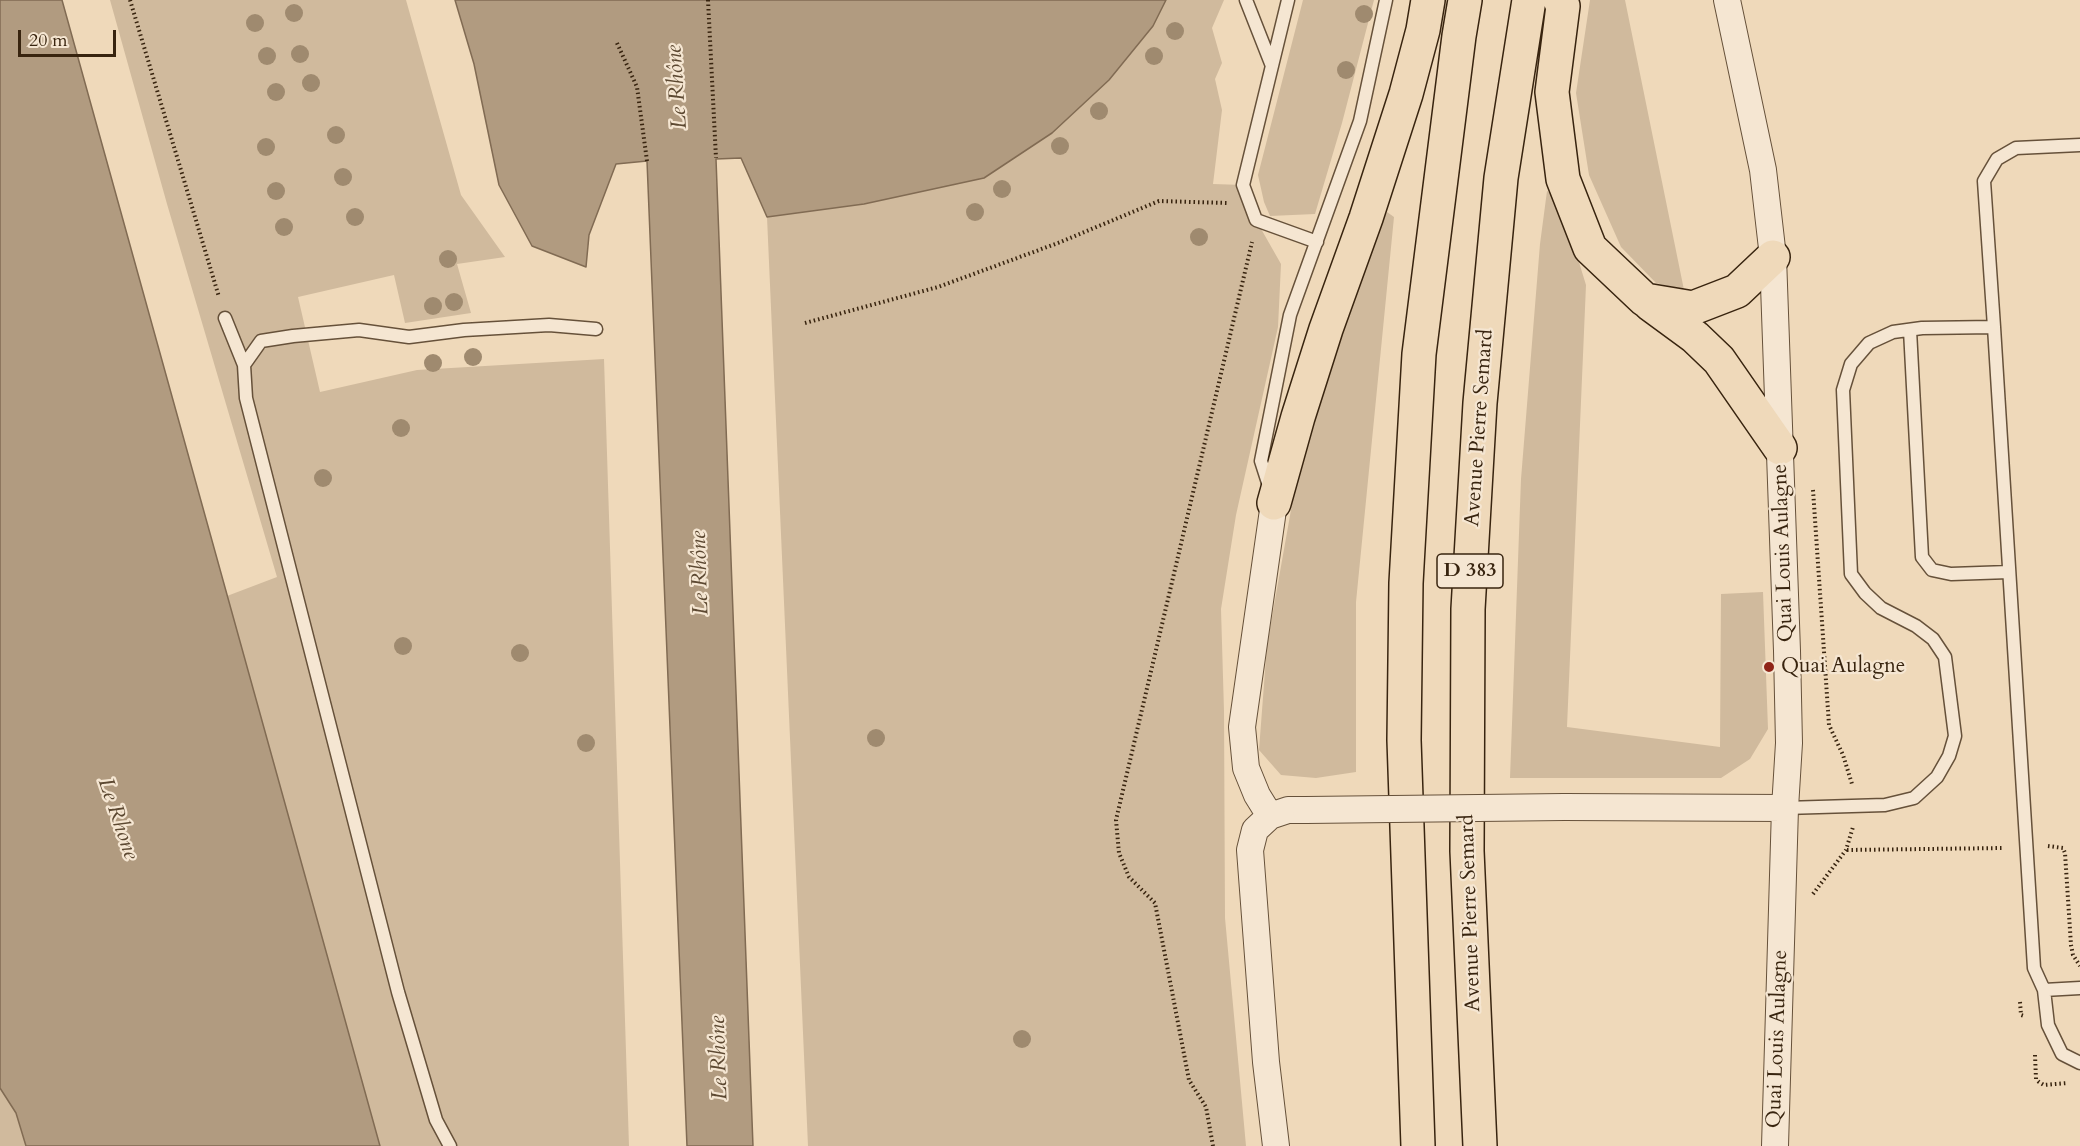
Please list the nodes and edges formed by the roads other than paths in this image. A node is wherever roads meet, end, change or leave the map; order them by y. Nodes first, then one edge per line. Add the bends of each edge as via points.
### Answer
1 (1246, 0) edge
2 (1287, 0) edge
3 (1386, 0) edge
4 (1428, 0) edge
5 (1465, 0) edge
6 (1529, 0) edge
7 (1560, 0) edge
8 (1726, 0) edge
9 (1272, 66) junction
10 (2080, 145) edge
11 (1317, 242) junction
12 (1773, 257) junction
13 (1645, 300) junction
14 (225, 318) road end
15 (1994, 327) junction
16 (596, 329) dead end
17 (1910, 330) junction
18 (244, 365) junction
19 (1780, 448) junction
20 (1274, 503) junction
21 (2009, 572) junction
22 (1785, 808) junction
23 (1270, 816) junction
24 (2080, 988) edge
25 (2044, 990) junction
26 (2080, 1063) edge
27 (450, 1146) edge
28 (1276, 1146) edge
29 (1418, 1146) edge
30 (1480, 1146) edge
31 (1775, 1146) edge

1 - 9 lane
2 - 9 lane
3 - 11 lane via 1360,121
4 - 20 highway via 1406,94 1326,328
5 - 29 highway, D 383 via 1419,354 1406,583 1404,740
6 - 30 highway, Avenue Pierre Semard / D 383 via 1500,190 1480,403 1468,609 1467,851
7 - 13 highway via 1563,6 1552,92 1563,179 1590,248
8 - 12 street, Quai Louis Aulagne via 1763,170
9 - 11 lane via 1243,185 1256,220
10 - 15 lane via 2016,148 1997,159 1984,181
11 - 20 lane via 1290,315 1261,461
12 - 13 highway via 1737,291 1693,308
12 - 19 street, Quai Louis Aulagne
13 - 19 highway via 1719,360
14 - 18 lane
15 - 17 lane
15 - 21 lane
16 - 18 lane via 528,326 409,337 359,330 293,336 261,341
17 - 21 lane via 1922,557 1932,570 1951,574
17 - 22 lane via 1869,343 1851,364 1843,390 1851,574 1881,608 1933,639 1945,657 1955,736 1937,777 1914,798 1885,805
18 - 27 lane via 246,399 398,992 436,1120
19 - 22 street, Quai Louis Aulagne via 1789,743
20 - 23 street via 1242,726 1246,768
21 - 25 lane via 2034,968
22 - 23 street, bridge via 1288,810
22 - 31 street, Quai Louis Aulagne
23 - 28 street via 1256,830 1250,850
24 - 25 lane
25 - 26 lane via 2048,1025 2062,1054

